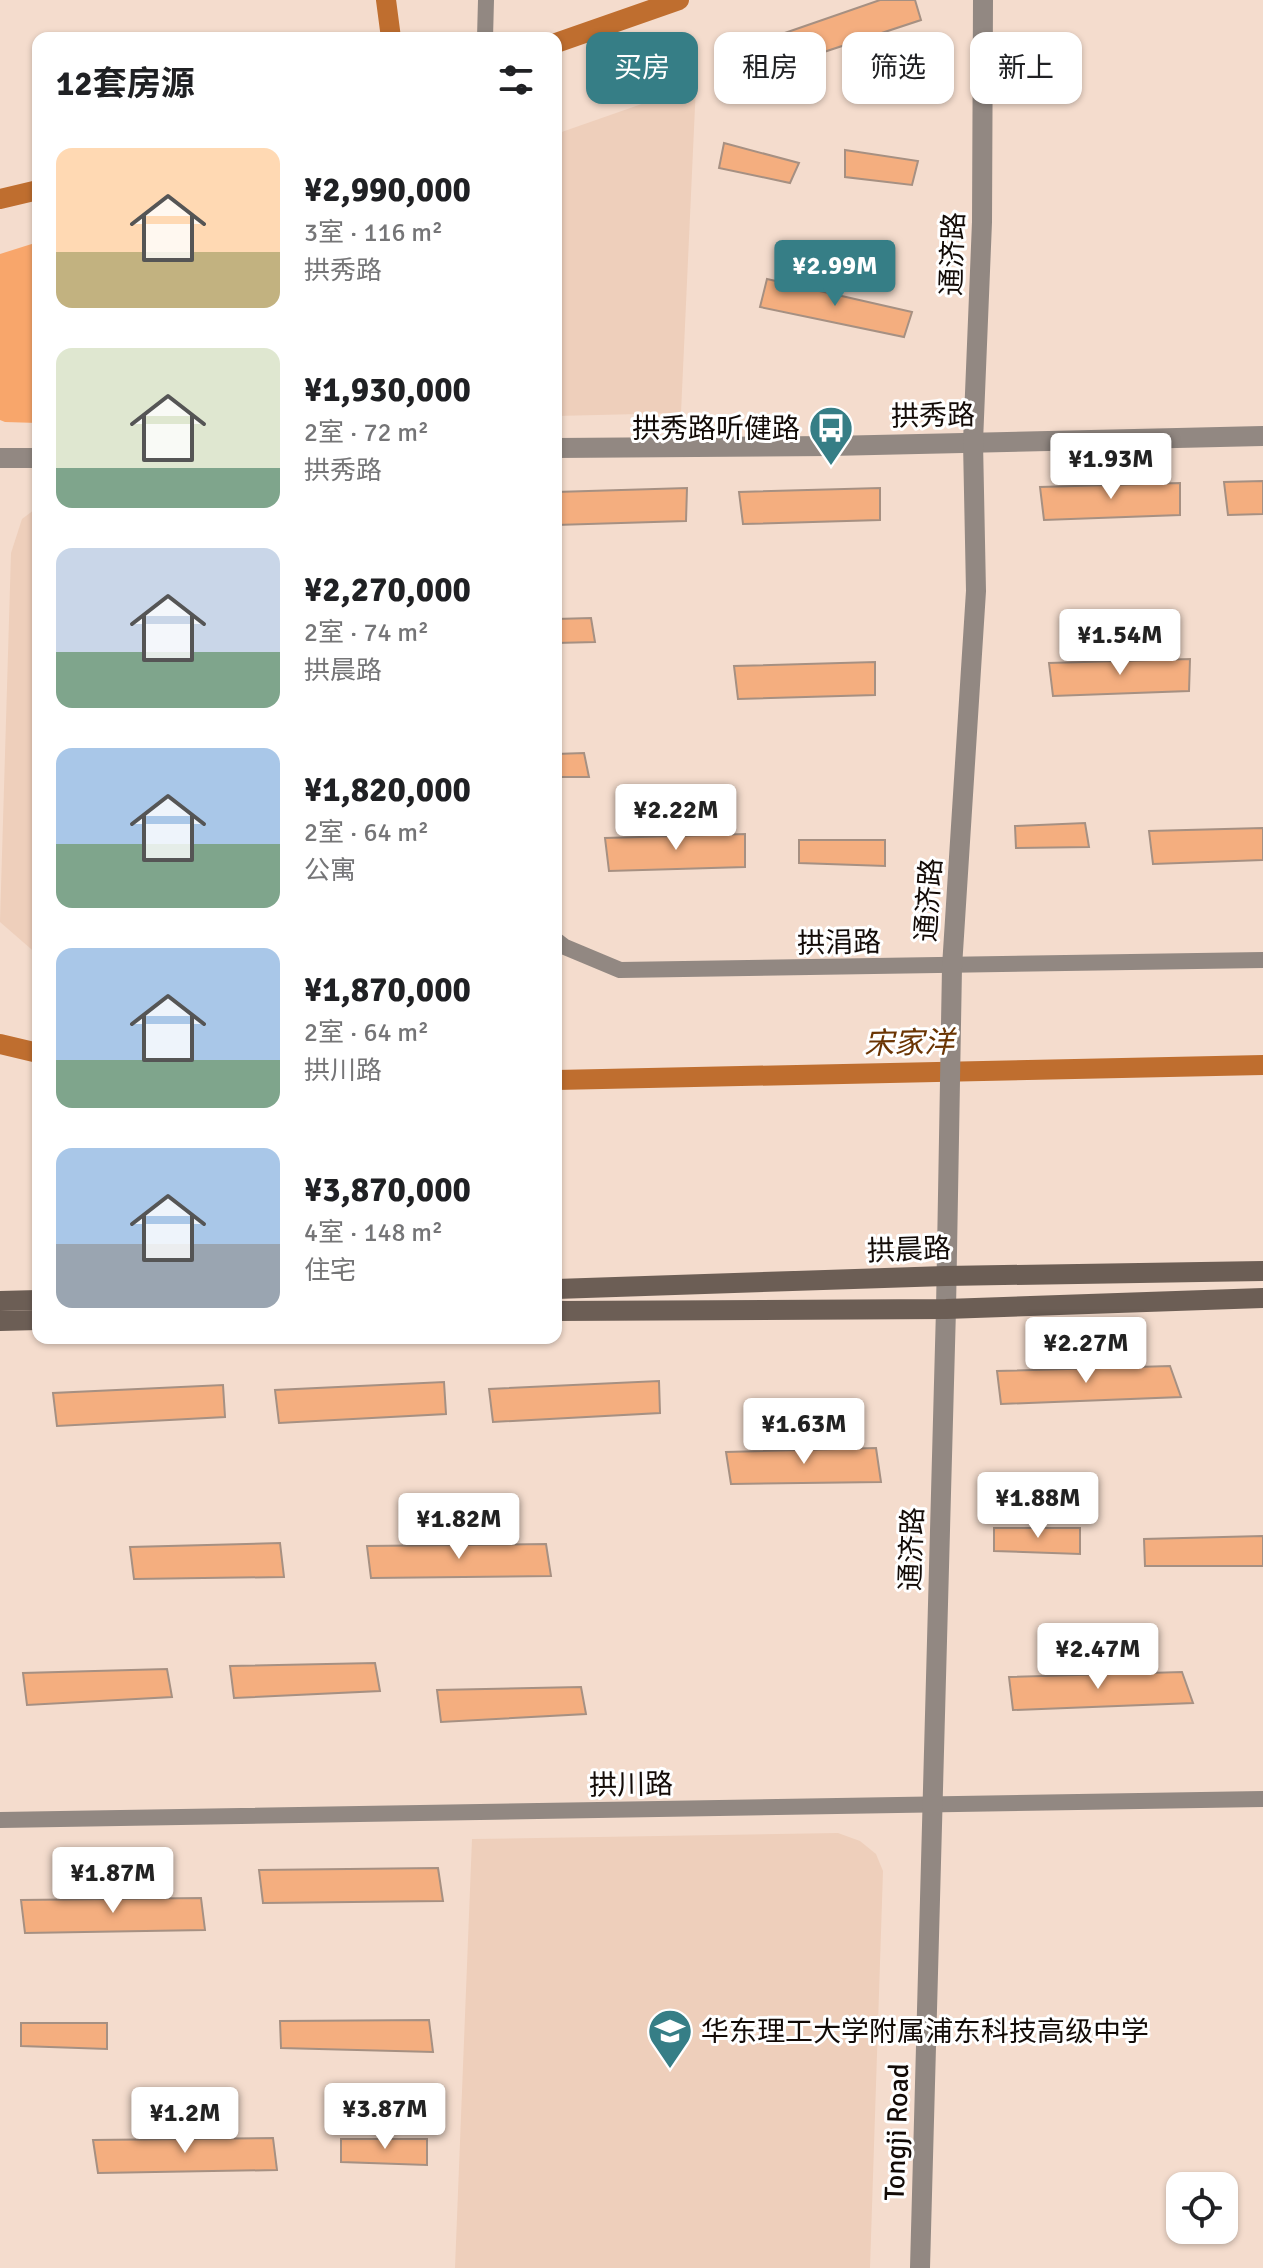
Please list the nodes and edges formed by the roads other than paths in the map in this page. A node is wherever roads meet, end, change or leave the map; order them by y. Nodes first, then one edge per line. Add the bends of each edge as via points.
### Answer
1 (983, 0) edge
2 (486, 7) edge
3 (485, 32) edge
4 (1263, 436) edge
5 (973, 442) junction
6 (562, 448) edge
7 (0, 458) edge
8 (32, 458) edge
9 (562, 944) edge
10 (1263, 960) edge
11 (952, 967) junction
12 (1263, 1271) edge
13 (945, 1276) junction
14 (562, 1289) edge
15 (1263, 1298) edge
16 (32, 1300) edge
17 (0, 1301) edge
18 (946, 1309) junction
19 (562, 1311) edge
20 (32, 1320) edge
21 (0, 1321) edge
22 (1263, 1799) edge
23 (932, 1805) junction
24 (0, 1820) edge
25 (920, 2268) edge

1 - 5 street, 通济路 via 982,222
2 - 3 street
4 - 5 street, 拱秀路
5 - 6 street, 拱秀路
5 - 11 street, 通济路 via 974,649
7 - 8 street
9 - 11 street, 拱涓路 via 620,970
10 - 11 street, 拱涓路
11 - 13 street, 通济路
12 - 13 main road, 拱晨路
13 - 14 main road, 拱晨路
13 - 18 street, 通济路
15 - 18 main road, 拱晨路
16 - 17 main road
18 - 19 main road, 拱晨路
18 - 23 street, 通济路
20 - 21 main road
22 - 23 street, 拱川路
23 - 24 street, 拱川路
23 - 25 street, Tongji Road

